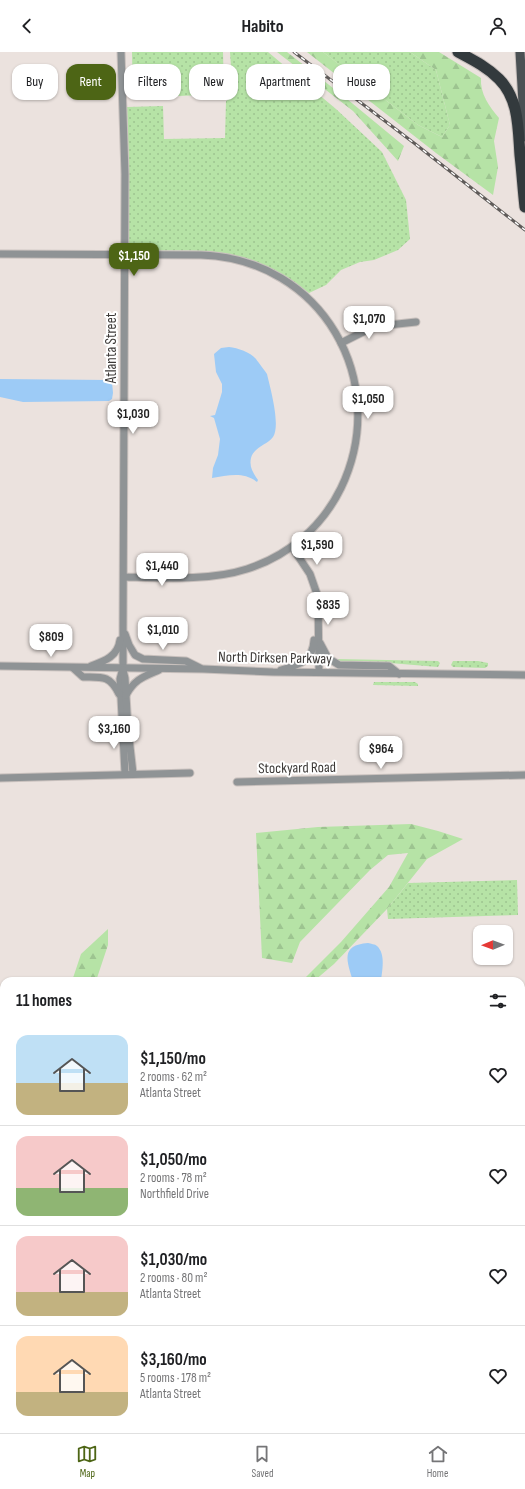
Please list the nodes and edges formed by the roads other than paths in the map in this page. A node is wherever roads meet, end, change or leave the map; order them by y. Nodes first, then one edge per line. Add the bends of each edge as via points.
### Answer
1 (121, 52) edge
2 (458, 52) edge
3 (520, 52) edge
4 (525, 137) edge
5 (525, 207) edge
6 (0, 254) edge
7 (125, 255) junction
8 (416, 322) dead end
9 (341, 343) junction
10 (292, 547) junction
11 (124, 577) junction
12 (318, 614) junction
13 (124, 618) junction
14 (123, 628) junction
15 (318, 639) junction
16 (0, 666) edge
17 (73, 668) junction
18 (88, 668) junction
19 (123, 668) junction
20 (162, 669) junction
21 (203, 669) junction
22 (273, 672) junction
23 (319, 672) junction
24 (400, 674) junction
25 (525, 675) edge
26 (124, 696) junction
27 (125, 773) junction
28 (133, 773) junction
29 (190, 773) dead end
30 (525, 775) edge
31 (0, 778) edge
32 (237, 782) dead end

1 - 7 street, Atlanta Street
2 - 5 highway via 493,73 510,94 517,118
3 - 4 main road
6 - 7 street
7 - 9 street via 219,256 265,270 305,297 324,316
7 - 11 street, Atlanta Street
8 - 9 street via 379,326
9 - 10 street via 352,368 357,394 356,447 332,505 314,528
10 - 11 street via 255,566 224,575
10 - 12 street via 313,582 318,598
11 - 13 street, Atlanta Street
12 - 15 street
12 - 22 street via 314,648 309,657 299,664
13 - 14 street, Atlanta Street
13 - 18 street via 118,650 108,659
14 - 19 street, Atlanta Street
14 - 21 street via 129,645 137,656 149,661 186,661
15 - 23 street
15 - 24 street via 325,654 339,665 389,666
16 - 17 street, North Dirksen Parkway
17 - 18 street, North Dirksen Parkway
17 - 26 street via 83,677 102,677 110,680
18 - 19 street, North Dirksen Parkway
19 - 20 street, North Dirksen Parkway
19 - 26 street, Atlanta Street via 120,679
20 - 21 street, North Dirksen Parkway
20 - 26 street via 134,682
21 - 22 street, North Dirksen Parkway
22 - 23 street, North Dirksen Parkway
23 - 24 street, North Dirksen Parkway
24 - 25 street, North Dirksen Parkway
26 - 27 street, Atlanta Street
26 - 28 street, Atlanta Street
27 - 28 street
27 - 31 street
28 - 29 street
30 - 32 street, Stockyard Road

